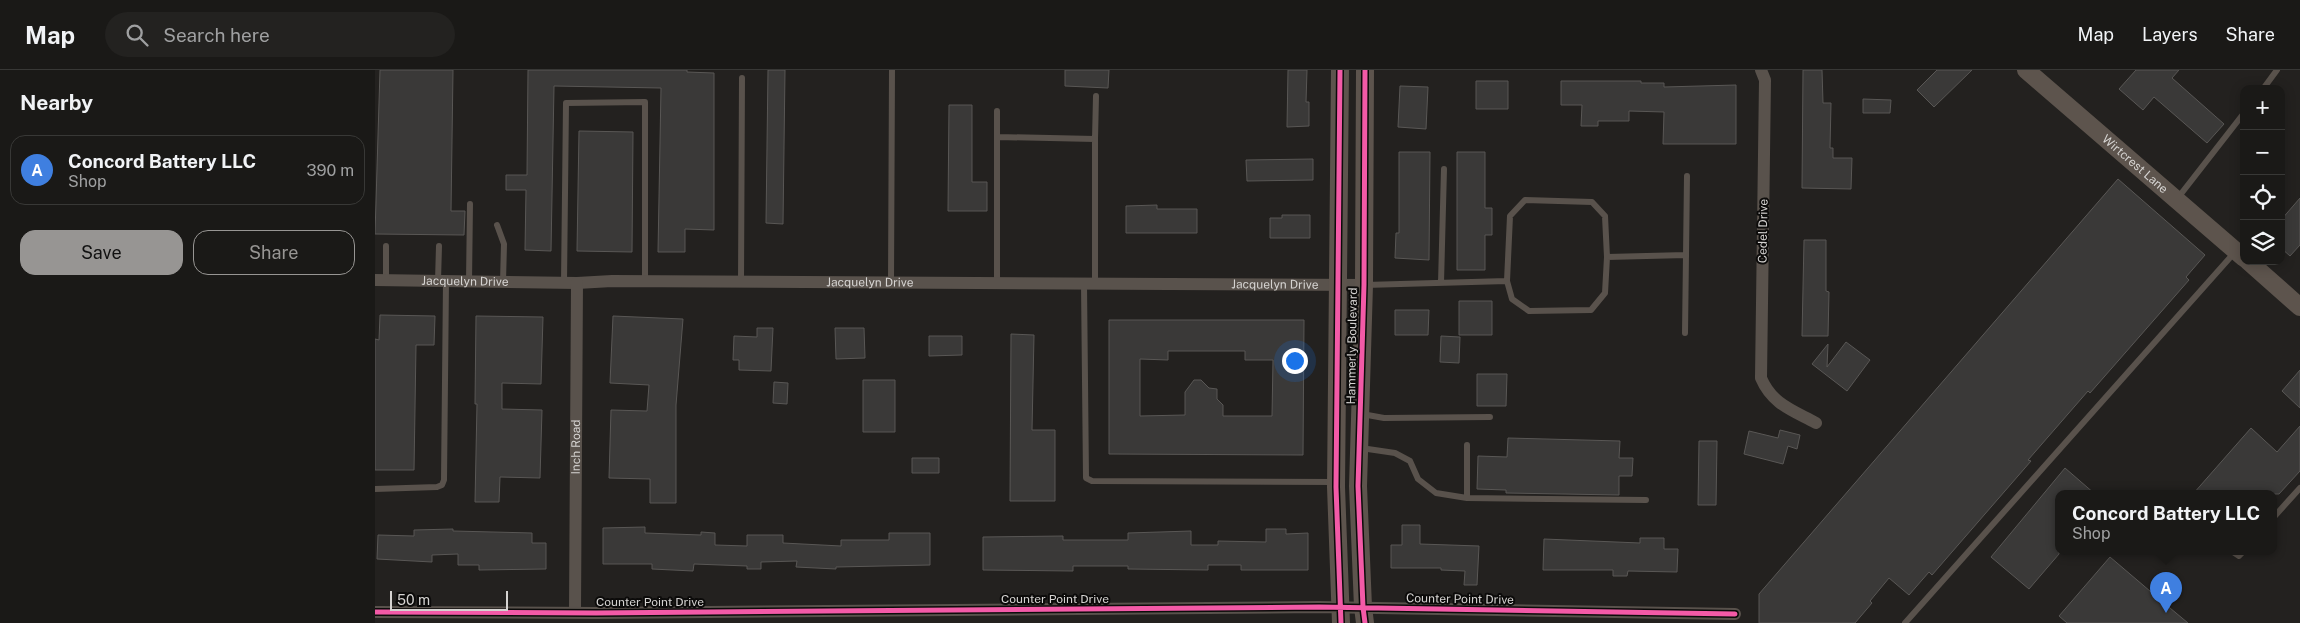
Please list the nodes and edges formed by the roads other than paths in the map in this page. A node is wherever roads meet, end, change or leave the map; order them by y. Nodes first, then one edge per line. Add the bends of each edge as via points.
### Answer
1 (892, 70) edge
2 (1340, 70) edge
3 (1365, 70) edge
4 (1761, 70) edge
5 (2277, 70) edge
6 (2034, 73) edge
7 (742, 78) dead end
8 (2266, 85) edge
9 (1096, 96) dead end
10 (997, 111) dead end
11 (2240, 118) edge
12 (997, 137) junction
13 (1095, 139) junction
14 (1444, 169) dead end
15 (1687, 176) dead end
16 (2176, 200) junction
17 (470, 204) dead end
18 (497, 225) dead end
19 (386, 246) dead end
20 (439, 246) dead end
21 (1686, 255) junction
22 (2240, 255) edge
23 (1607, 256) junction
24 (2240, 259) edge
25 (2251, 265) edge
26 (380, 280) edge
27 (442, 281) junction
28 (645, 281) junction
29 (1507, 281) junction
30 (469, 282) junction
31 (503, 282) junction
32 (741, 282) junction
33 (564, 283) junction
34 (577, 283) junction
35 (891, 283) junction
36 (997, 283) junction
37 (1441, 283) junction
38 (1090, 284) junction
39 (1364, 284) junction
40 (1338, 286) junction
41 (2300, 307) edge
42 (1685, 334) dead end
43 (1360, 414) junction
44 (1490, 416) dead end
45 (1816, 423) dead end
46 (1467, 445) dead end
47 (1359, 448) junction
48 (1336, 482) junction
49 (2300, 488) edge
50 (376, 489) edge
51 (1467, 498) junction
52 (1647, 500) dead end
53 (2277, 514) edge
54 (575, 611) junction
55 (375, 612) edge
56 (1735, 614) dead end
57 (1340, 615) edge
58 (1364, 615) edge
59 (1637, 618) edge
60 (1905, 623) edge

1 - 35 lane
2 - 40 main road, Hammerly Boulevard
3 - 39 main road, Hammerly Boulevard
4 - 45 street, Cedel Drive via 1765,80 1761,378 1775,401
5 - 8 lane
6 - 16 main road, Wirtcrest Lane
7 - 32 lane
9 - 13 lane
10 - 12 lane
11 - 16 lane
12 - 13 lane
12 - 36 lane
13 - 38 lane
14 - 37 lane
15 - 21 lane
16 - 22 main road, Wirtcrest Lane
17 - 30 lane
18 - 31 lane via 504,244
19 - 26 lane
20 - 27 lane
21 - 23 lane
21 - 42 lane
23 - 29 lane via 1605,293 1591,310 1529,311 1512,299
23 - 29 lane via 1605,216 1592,202 1525,200 1510,216
24 - 60 lane
25 - 41 main road, Wirtcrest Lane
26 - 27 street, Jacquelyn Drive
27 - 30 street, Jacquelyn Drive
27 - 50 lane via 446,299 444,480 437,487
28 - 32 street, Jacquelyn Drive
28 - 33 lane via 645,102 566,103
28 - 34 street, Jacquelyn Drive
29 - 37 lane
30 - 31 street, Jacquelyn Drive
31 - 33 street, Jacquelyn Drive
32 - 35 street, Jacquelyn Drive
33 - 34 street, Jacquelyn Drive
34 - 54 street, Inch Road
35 - 36 street, Jacquelyn Drive
36 - 38 street, Jacquelyn Drive
37 - 39 lane
38 - 40 street, Jacquelyn Drive
38 - 48 lane via 1086,478 1093,481
39 - 40 street, Jacquelyn Drive
39 - 43 main road, Hammerly Boulevard
40 - 48 main road, Hammerly Boulevard
43 - 44 lane via 1384,418
43 - 47 main road, Hammerly Boulevard
46 - 51 lane
47 - 51 lane via 1395,453 1410,461 1418,479 1435,493
47 - 58 main road, Hammerly Boulevard
48 - 57 main road, Hammerly Boulevard
49 - 53 lane
51 - 52 lane
54 - 55 street, Counter Point Drive
54 - 57 street, Counter Point Drive
56 - 59 street, Counter Point Drive
57 - 58 street, Counter Point Drive
58 - 59 street, Counter Point Drive

